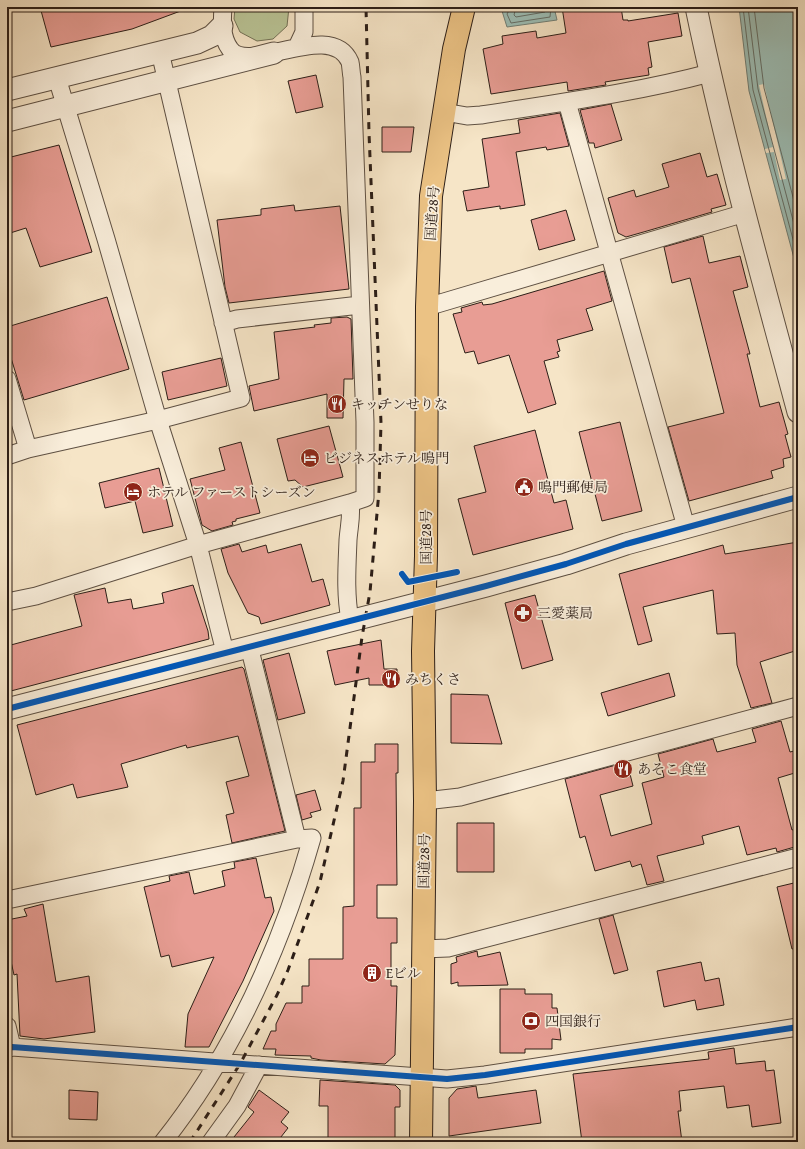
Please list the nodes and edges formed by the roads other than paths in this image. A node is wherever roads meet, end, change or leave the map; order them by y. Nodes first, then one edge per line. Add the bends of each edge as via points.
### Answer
1 (304, 7) edge
2 (464, 7) edge
3 (696, 7) edge
4 (222, 16) edge
5 (297, 47) junction
6 (160, 52) junction
7 (274, 53) junction
8 (710, 74) junction
9 (57, 78) junction
10 (166, 82) junction
11 (7, 90) edge
12 (567, 102) junction
13 (66, 107) junction
14 (444, 112) junction
15 (7, 121) edge
16 (745, 213) junction
17 (608, 253) junction
18 (360, 305) junction
19 (427, 307) junction
20 (223, 323) junction
21 (7, 379) edge
22 (798, 412) edge
23 (158, 420) junction
24 (28, 449) junction
25 (7, 456) edge
26 (798, 497) edge
27 (350, 503) junction
28 (686, 527) junction
29 (198, 546) junction
30 (7, 602) edge
31 (425, 602) junction
32 (350, 620) junction
33 (249, 646) junction
34 (225, 652) junction
35 (798, 706) edge
36 (7, 709) edge
37 (425, 801) junction
38 (297, 839) junction
39 (798, 857) edge
40 (7, 900) edge
41 (423, 948) junction
42 (7, 1026) edge
43 (798, 1026) edge
44 (10, 1048) edge
45 (218, 1061) junction
46 (259, 1066) junction
47 (421, 1077) junction
48 (163, 1142) edge
49 (211, 1142) edge
50 (421, 1142) edge

1 - 5 street via 304,32
2 - 14 highway, 国道28号
3 - 8 street
4 - 6 street via 212,36 198,43
4 - 7 street via 225,40 231,50 240,55 254,56
5 - 7 street
5 - 18 street via 316,44 330,47 341,52 350,62
6 - 9 street
6 - 10 street
7 - 10 street
8 - 12 street
8 - 16 street
9 - 11 street
9 - 13 street
10 - 13 street
10 - 20 street
12 - 14 street via 481,115 467,116
12 - 17 street
13 - 15 street
13 - 23 street
14 - 19 highway, 国道28号 via 431,196
16 - 17 street
16 - 22 street
17 - 19 street
17 - 28 street
18 - 20 street via 237,319
18 - 27 street via 365,498
19 - 31 highway, 国道28号
20 - 23 street via 241,398
21 - 24 street
23 - 24 street
23 - 29 street
24 - 25 street
26 - 28 street
27 - 29 street
27 - 32 street via 352,516 348,538 346,599
28 - 31 street via 566,564
29 - 30 street via 36,596
29 - 34 street
31 - 32 street
31 - 37 highway, 国道28号
32 - 33 street
33 - 34 street
33 - 38 street
34 - 36 street
35 - 37 street via 460,797
37 - 41 highway, 国道28号
38 - 40 street
38 - 45 street via 312,838 293,898 258,984
39 - 41 street via 448,948
41 - 47 highway, 国道28号
42 - 44 street
43 - 47 street via 485,1076 447,1079
44 - 45 street
45 - 46 street
45 - 48 street via 199,1093
46 - 47 street
46 - 49 street via 237,1106
47 - 50 highway, 国道28号

